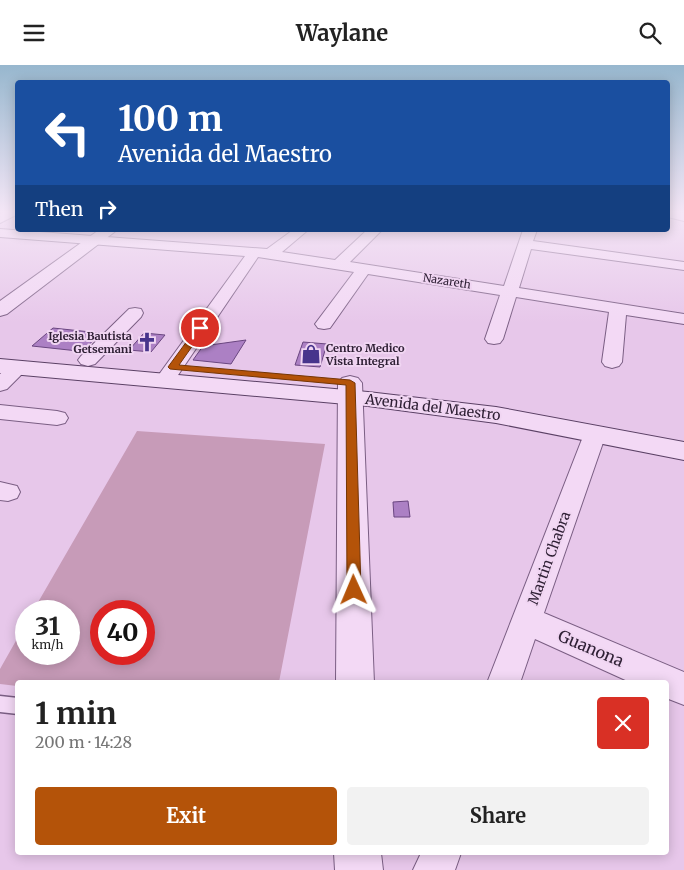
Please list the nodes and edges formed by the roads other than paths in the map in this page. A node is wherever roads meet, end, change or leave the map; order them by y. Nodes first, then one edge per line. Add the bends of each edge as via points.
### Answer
1 (83, 249) edge
2 (213, 249) edge
3 (217, 249) joint
4 (270, 249) edge
5 (355, 249) edge
6 (524, 249) edge
7 (590, 249) edge
8 (263, 253) junction
9 (339, 264) junction
10 (684, 266) edge
11 (365, 268) junction
12 (511, 291) junction
13 (618, 308) junction
14 (0, 309) edge
15 (135, 313) dead end
16 (684, 319) edge
17 (324, 324) dead end
18 (494, 339) dead end
19 (0, 352) edge
20 (88, 359) junction
21 (612, 362) dead end
22 (9, 367) edge
23 (169, 373) junction
24 (0, 385) edge
25 (351, 390) junction
26 (444, 400) junction
27 (0, 412) edge
28 (57, 418) dead end
29 (684, 433) edge
30 (594, 434) junction
31 (684, 451) edge
32 (526, 620) junction
33 (356, 680) edge
34 (504, 680) edge
35 (663, 680) edge
36 (669, 682) edge
37 (684, 689) edge
38 (0, 704) edge
39 (15, 706) edge
40 (358, 855) edge
41 (440, 855) edge
42 (359, 870) edge
43 (434, 870) edge

1 - 14 main road
2 - 3 street, Nazareth
3 - 8 street, Nazareth
4 - 8 street
5 - 9 street
6 - 12 street
7 - 10 street
8 - 9 street, Nazareth
8 - 23 street
9 - 11 street, Nazareth
11 - 12 street, Nazareth
11 - 17 street
12 - 13 street, Nazareth
12 - 18 street
13 - 16 street, Nazareth
13 - 21 street
15 - 20 street
19 - 20 main road, Avenida del Maestro
20 - 23 main road, Avenida del Maestro
22 - 23 main road, Avenida del Maestro
22 - 24 street
23 - 25 main road, Avenida del Maestro
25 - 26 main road, Avenida del Maestro
25 - 33 main road
26 - 29 main road, Avenida del Maestro via 525,402
26 - 30 main road, Avenida del Maestro via 496,415
27 - 28 street
30 - 31 main road, Avenida del Maestro
30 - 32 street, Martin Chabra
32 - 34 street, Martin Chabra
32 - 35 street, Guanona
36 - 37 street, Guanona
38 - 39 lane
40 - 42 main road
41 - 43 street

